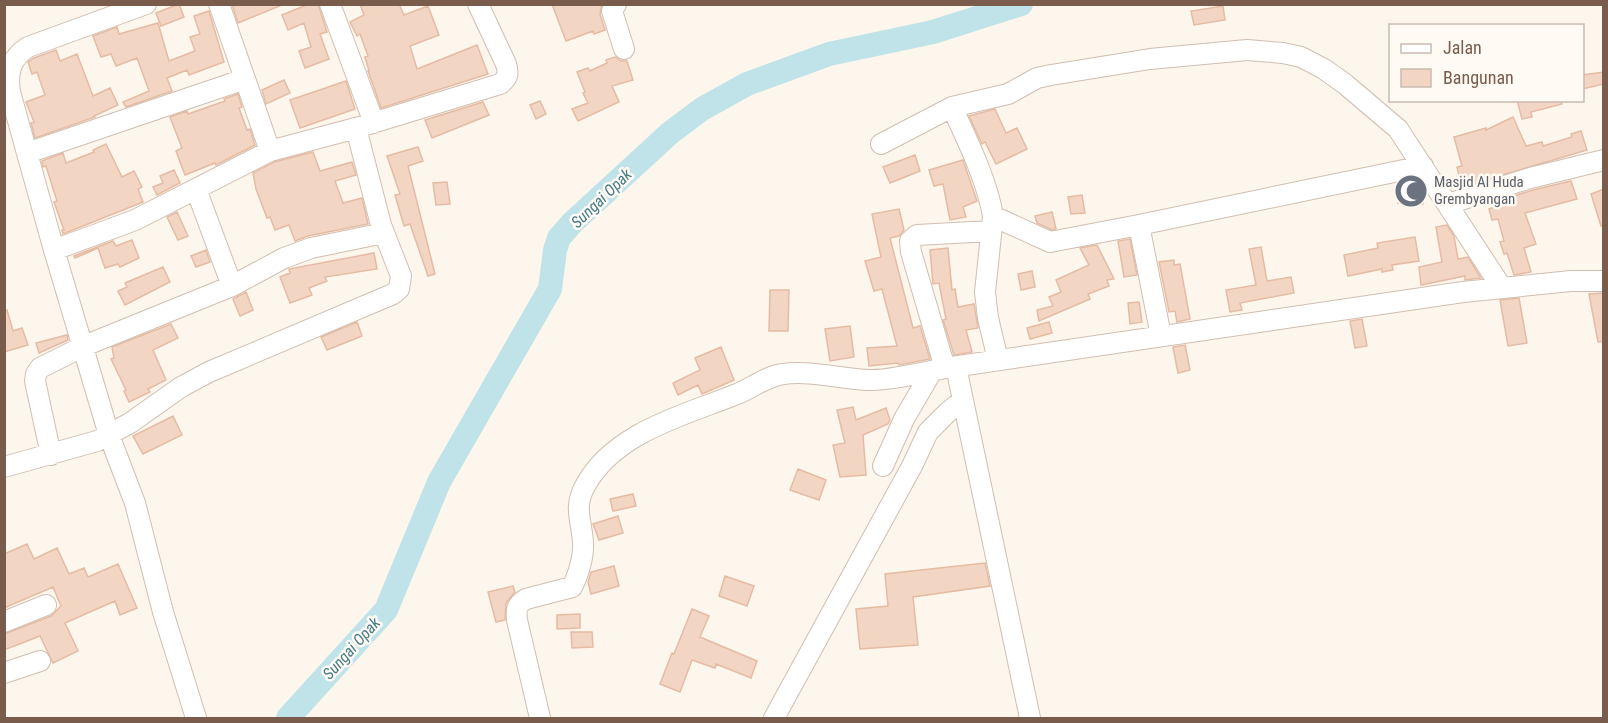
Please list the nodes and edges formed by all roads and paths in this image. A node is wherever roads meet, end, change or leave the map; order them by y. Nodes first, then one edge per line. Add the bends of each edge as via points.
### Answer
1 (146, 4) edge
2 (219, 4) edge
3 (330, 4) edge
4 (478, 4) edge
5 (616, 4) edge
6 (624, 49) dead end
7 (245, 79) junction
8 (956, 118) junction
9 (365, 125) junction
10 (881, 144) dead end
11 (270, 151) junction
12 (27, 153) junction
13 (1604, 160) edge
14 (1423, 166) junction
15 (196, 189) junction
16 (1448, 204) junction
17 (992, 224) junction
18 (1139, 225) junction
19 (384, 233) junction
20 (54, 250) junction
21 (1604, 281) edge
22 (232, 286) junction
23 (1502, 288) junction
24 (1161, 336) junction
25 (84, 346) junction
26 (998, 360) junction
27 (944, 369) junction
28 (963, 400) junction
29 (109, 435) junction
30 (51, 455) junction
31 (883, 466) dead end
32 (4, 467) edge
33 (46, 605) dead end
34 (4, 622) edge
35 (40, 661) dead end
36 (4, 673) edge
37 (196, 718) edge
38 (540, 718) edge
39 (774, 718) edge
40 (1030, 718) edge

1 - 12 street via 39,42 16,57 9,81
2 - 7 street
3 - 9 street
4 - 9 street via 506,64 506,79
5 - 6 street via 612,11
7 - 11 street
7 - 12 street
8 - 10 street
8 - 14 street via 1037,78 1150,59 1236,51 1283,53 1301,57 1345,84 1398,129
8 - 17 street via 987,190
9 - 11 street
9 - 19 street
11 - 15 street
12 - 20 street
13 - 16 street
14 - 16 street
14 - 18 street
15 - 20 street via 135,220
15 - 22 street
16 - 23 street
17 - 18 street via 1050,242
17 - 26 street via 985,292
17 - 27 street via 917,235 910,241
18 - 24 street
19 - 22 street via 312,248
19 - 29 street via 401,276 399,289 393,294 209,372
20 - 25 street
21 - 23 street
22 - 25 street
23 - 24 street
24 - 26 street
25 - 29 street
25 - 30 street via 45,364 36,374
26 - 27 street
27 - 28 street
27 - 31 street via 904,419
27 - 38 street via 872,381 779,374 655,425 609,455 585,486 578,504 584,545 572,587 526,599 516,608
28 - 39 street via 928,432
28 - 40 street
29 - 30 street
29 - 37 street via 135,502 165,621
30 - 32 street
33 - 34 street
35 - 36 street

